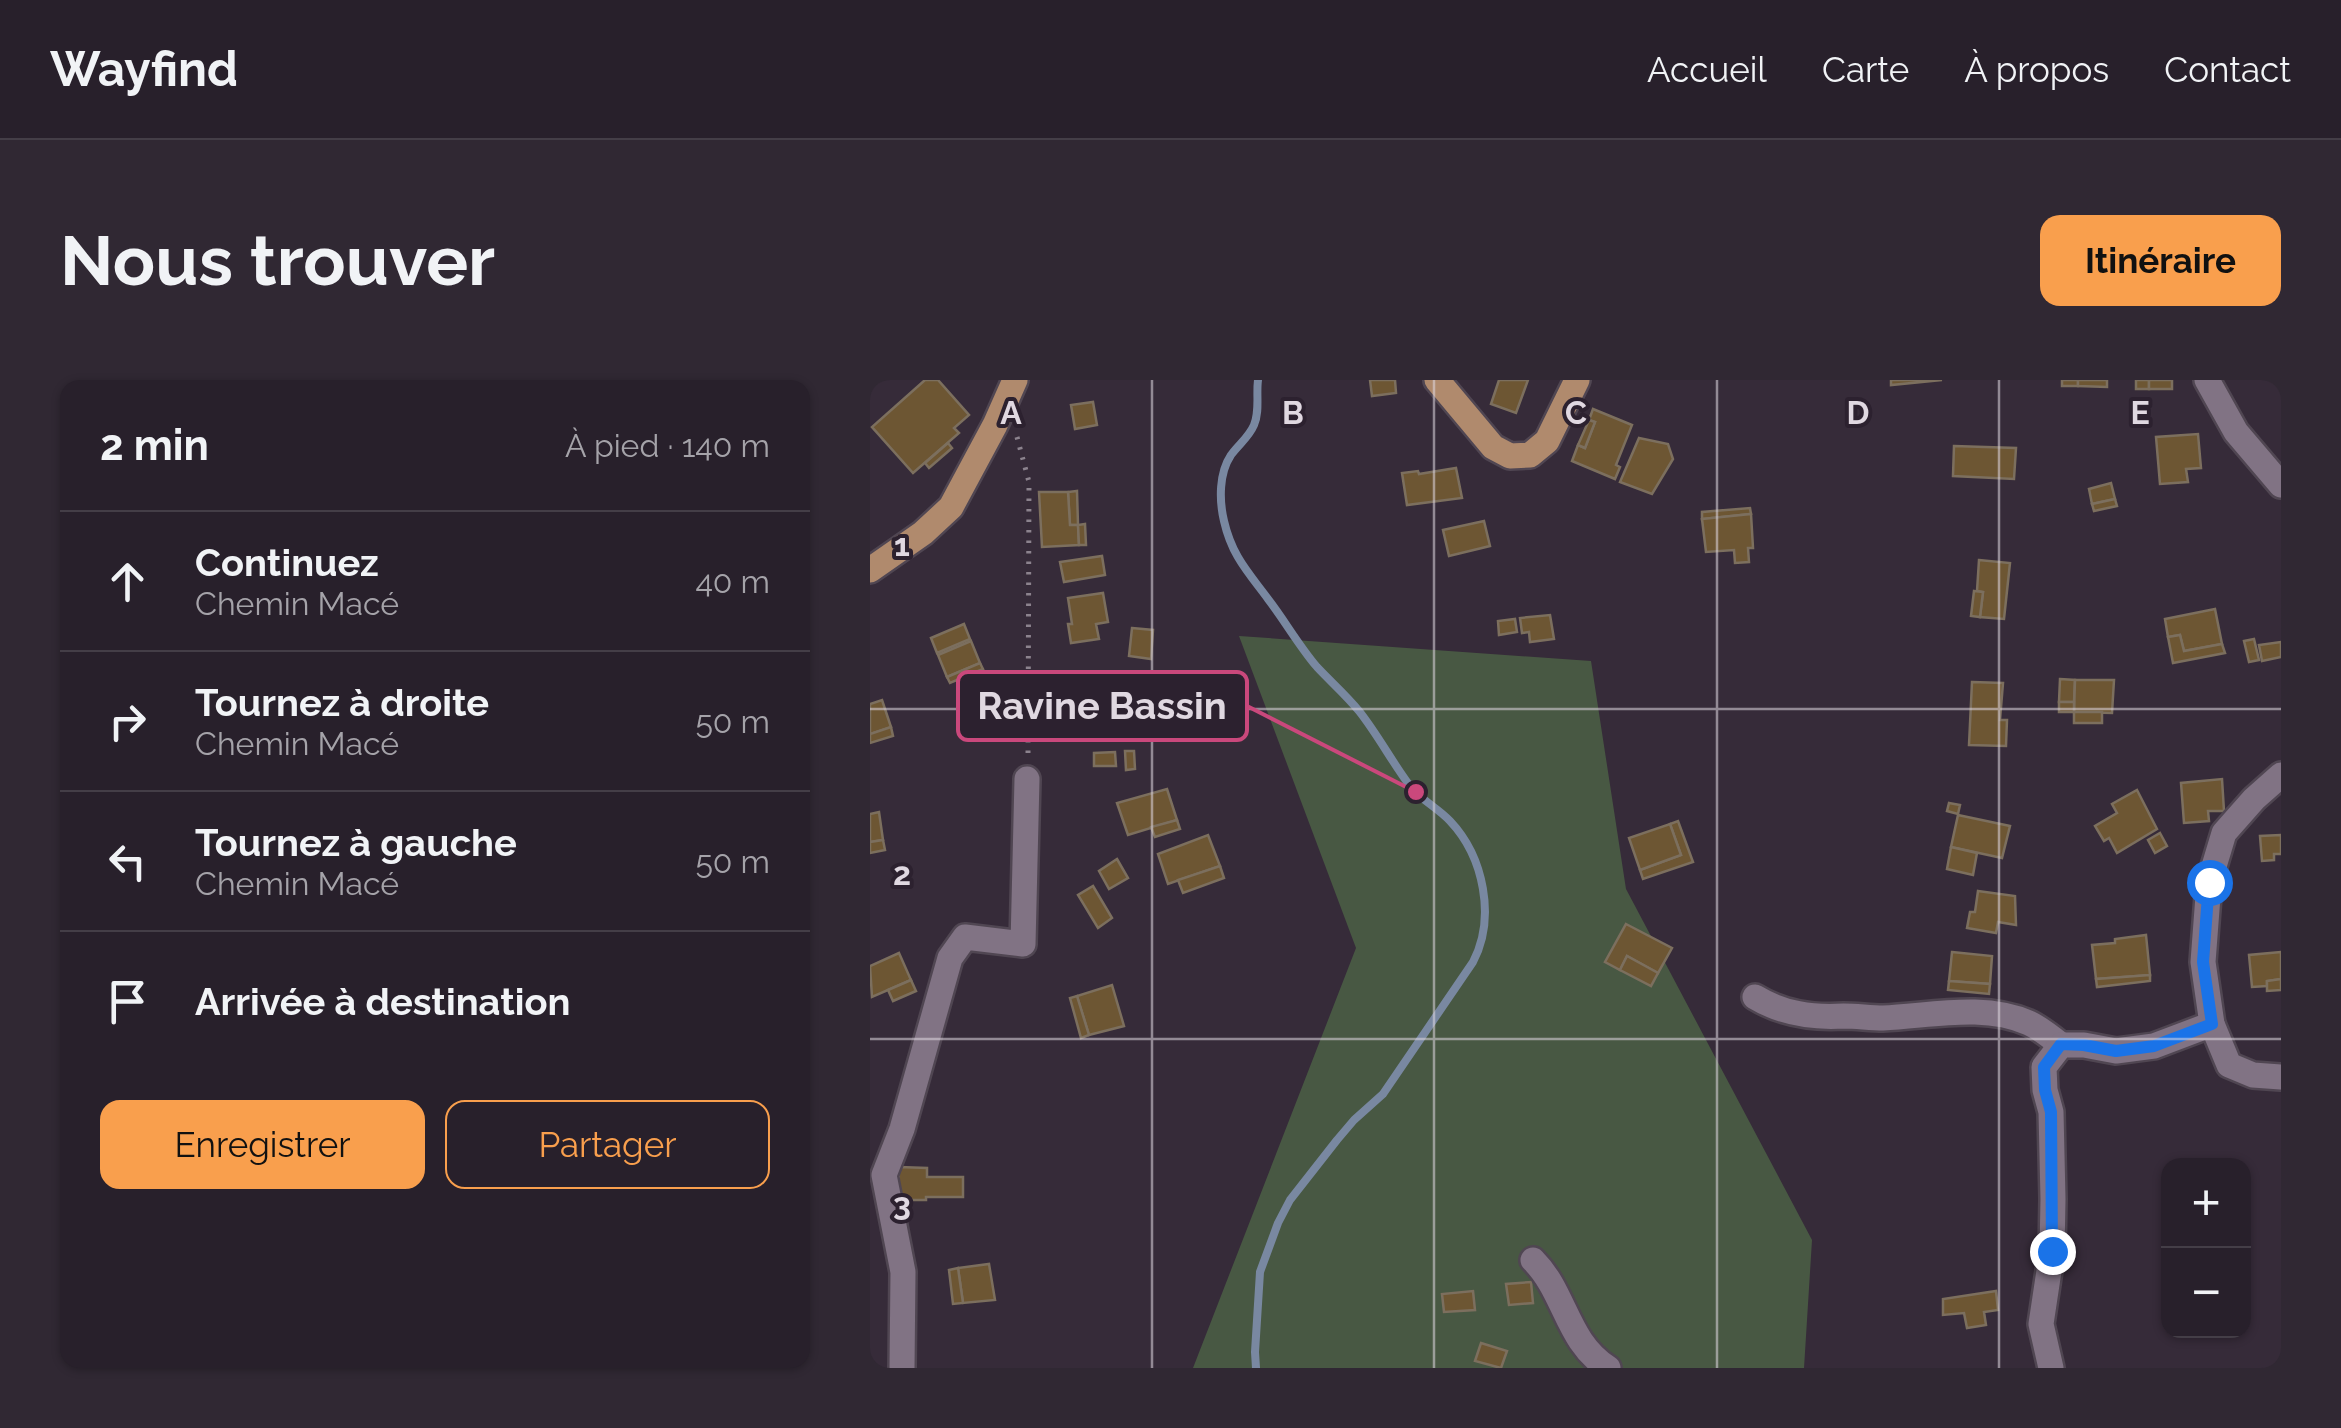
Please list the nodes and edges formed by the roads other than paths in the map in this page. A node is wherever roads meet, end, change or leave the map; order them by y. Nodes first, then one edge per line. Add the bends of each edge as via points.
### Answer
1 (1015, 380) edge
2 (1437, 380) edge
3 (1577, 380) edge
4 (2207, 380) edge
5 (2281, 485) edge
6 (870, 570) edge
7 (2281, 775) edge
8 (1027, 779) road end
9 (1756, 997) dead end
10 (2212, 1024) junction
11 (2061, 1044) junction
12 (2281, 1077) edge
13 (1532, 1260) dead end
14 (902, 1368) edge
15 (1608, 1368) edge
16 (2051, 1368) edge

1 - 6 main road via 951,507
2 - 3 main road via 1493,447 1510,456 1530,455 1546,442
4 - 5 street via 2236,432
7 - 10 street via 2224,833 2209,882 2203,962
8 - 14 street via 1023,944 965,937 950,958 884,1175 903,1272
9 - 11 street via 1778,1010 1826,1018 1994,1014 2025,1021
10 - 11 street via 2154,1046 2116,1051
10 - 12 street via 2228,1066
11 - 16 street via 2044,1067 2053,1199 2041,1324
13 - 15 street via 1548,1275 1576,1336

